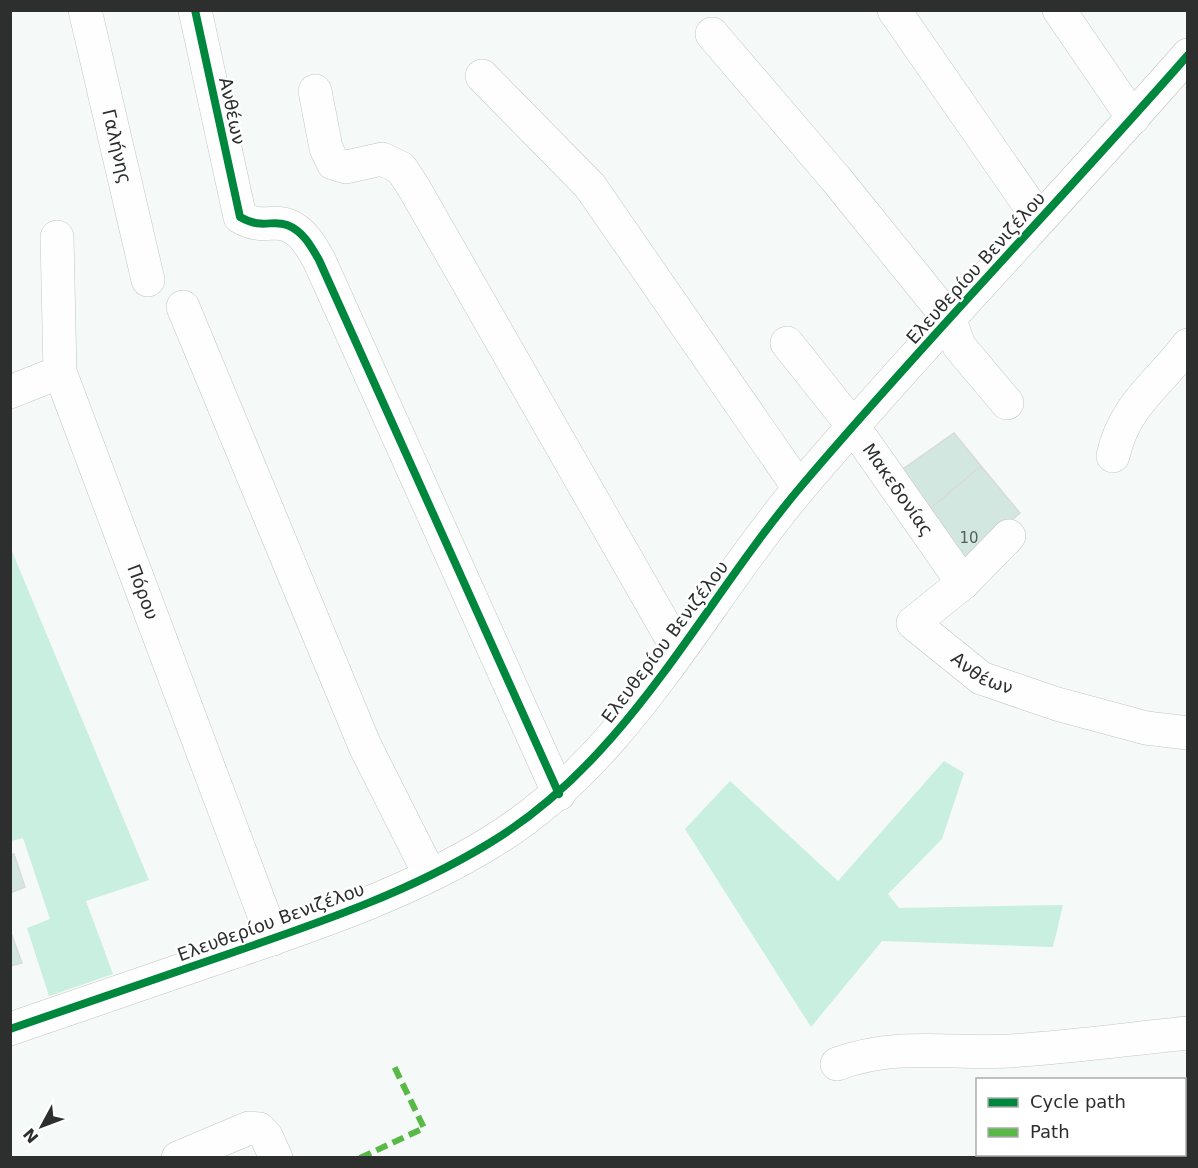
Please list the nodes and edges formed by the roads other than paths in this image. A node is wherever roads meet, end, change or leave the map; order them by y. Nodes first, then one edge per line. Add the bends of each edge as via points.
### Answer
1 (85, 10) edge
2 (195, 10) edge
3 (894, 10) edge
4 (1059, 10) edge
5 (712, 34) dead end
6 (1188, 55) edge
7 (482, 76) dead end
8 (315, 91) dead end
9 (1133, 118) junction
10 (1039, 219) junction
11 (57, 237) dead end
12 (148, 280) dead end
13 (183, 307) dead end
14 (950, 320) junction
15 (787, 343) dead end
16 (1188, 345) edge
17 (60, 372) junction
18 (10, 392) edge
19 (1007, 403) dead end
20 (853, 426) junction
21 (1113, 456) dead end
22 (799, 488) junction
23 (1009, 536) dead end
24 (963, 583) junction
25 (679, 651) junction
26 (1188, 733) edge
27 (559, 794) junction
28 (430, 875) junction
29 (273, 939) junction
30 (10, 1029) edge
31 (1188, 1033) edge
32 (837, 1064) dead end
33 (178, 1158) edge
34 (276, 1158) edge

1 - 12 street, Γαλήνης
2 - 27 street, Ανθέων via 240,217 255,225 286,224 306,238 319,260
3 - 10 street
4 - 9 street
5 - 14 street
6 - 9 street, Ελευθερίου Βενιζέλου
7 - 22 street via 590,186
8 - 25 street via 326,148 333,163 346,167 382,159 401,168 414,188
9 - 10 street, Ελευθερίου Βενιζέλου
10 - 14 street, Ελευθερίου Βενιζέλου
11 - 17 street, Πόρου
13 - 28 street via 365,746
14 - 19 street via 959,346
14 - 20 street, Ελευθερίου Βενιζέλου
15 - 20 street, Μακεδονίας
16 - 21 street via 1135,403 1118,434
17 - 18 street
17 - 29 street, Πόρου
20 - 22 street, Ελευθερίου Βενιζέλου
20 - 24 street, Μακεδονίας
22 - 25 street, Ελευθερίου Βενιζέλου
23 - 24 street, Ανθέων
24 - 26 street, Ανθέων via 913,623 981,678 1146,728
25 - 27 street, Ελευθερίου Βενιζέλου via 603,749
27 - 28 street, Ελευθερίου Βενιζέλου via 490,844
28 - 29 street, Ελευθερίου Βενιζέλου via 395,893
29 - 30 street, Ελευθερίου Βενιζέλου
31 - 32 street via 1009,1051 906,1049 864,1054
33 - 34 street via 249,1128 260,1129

